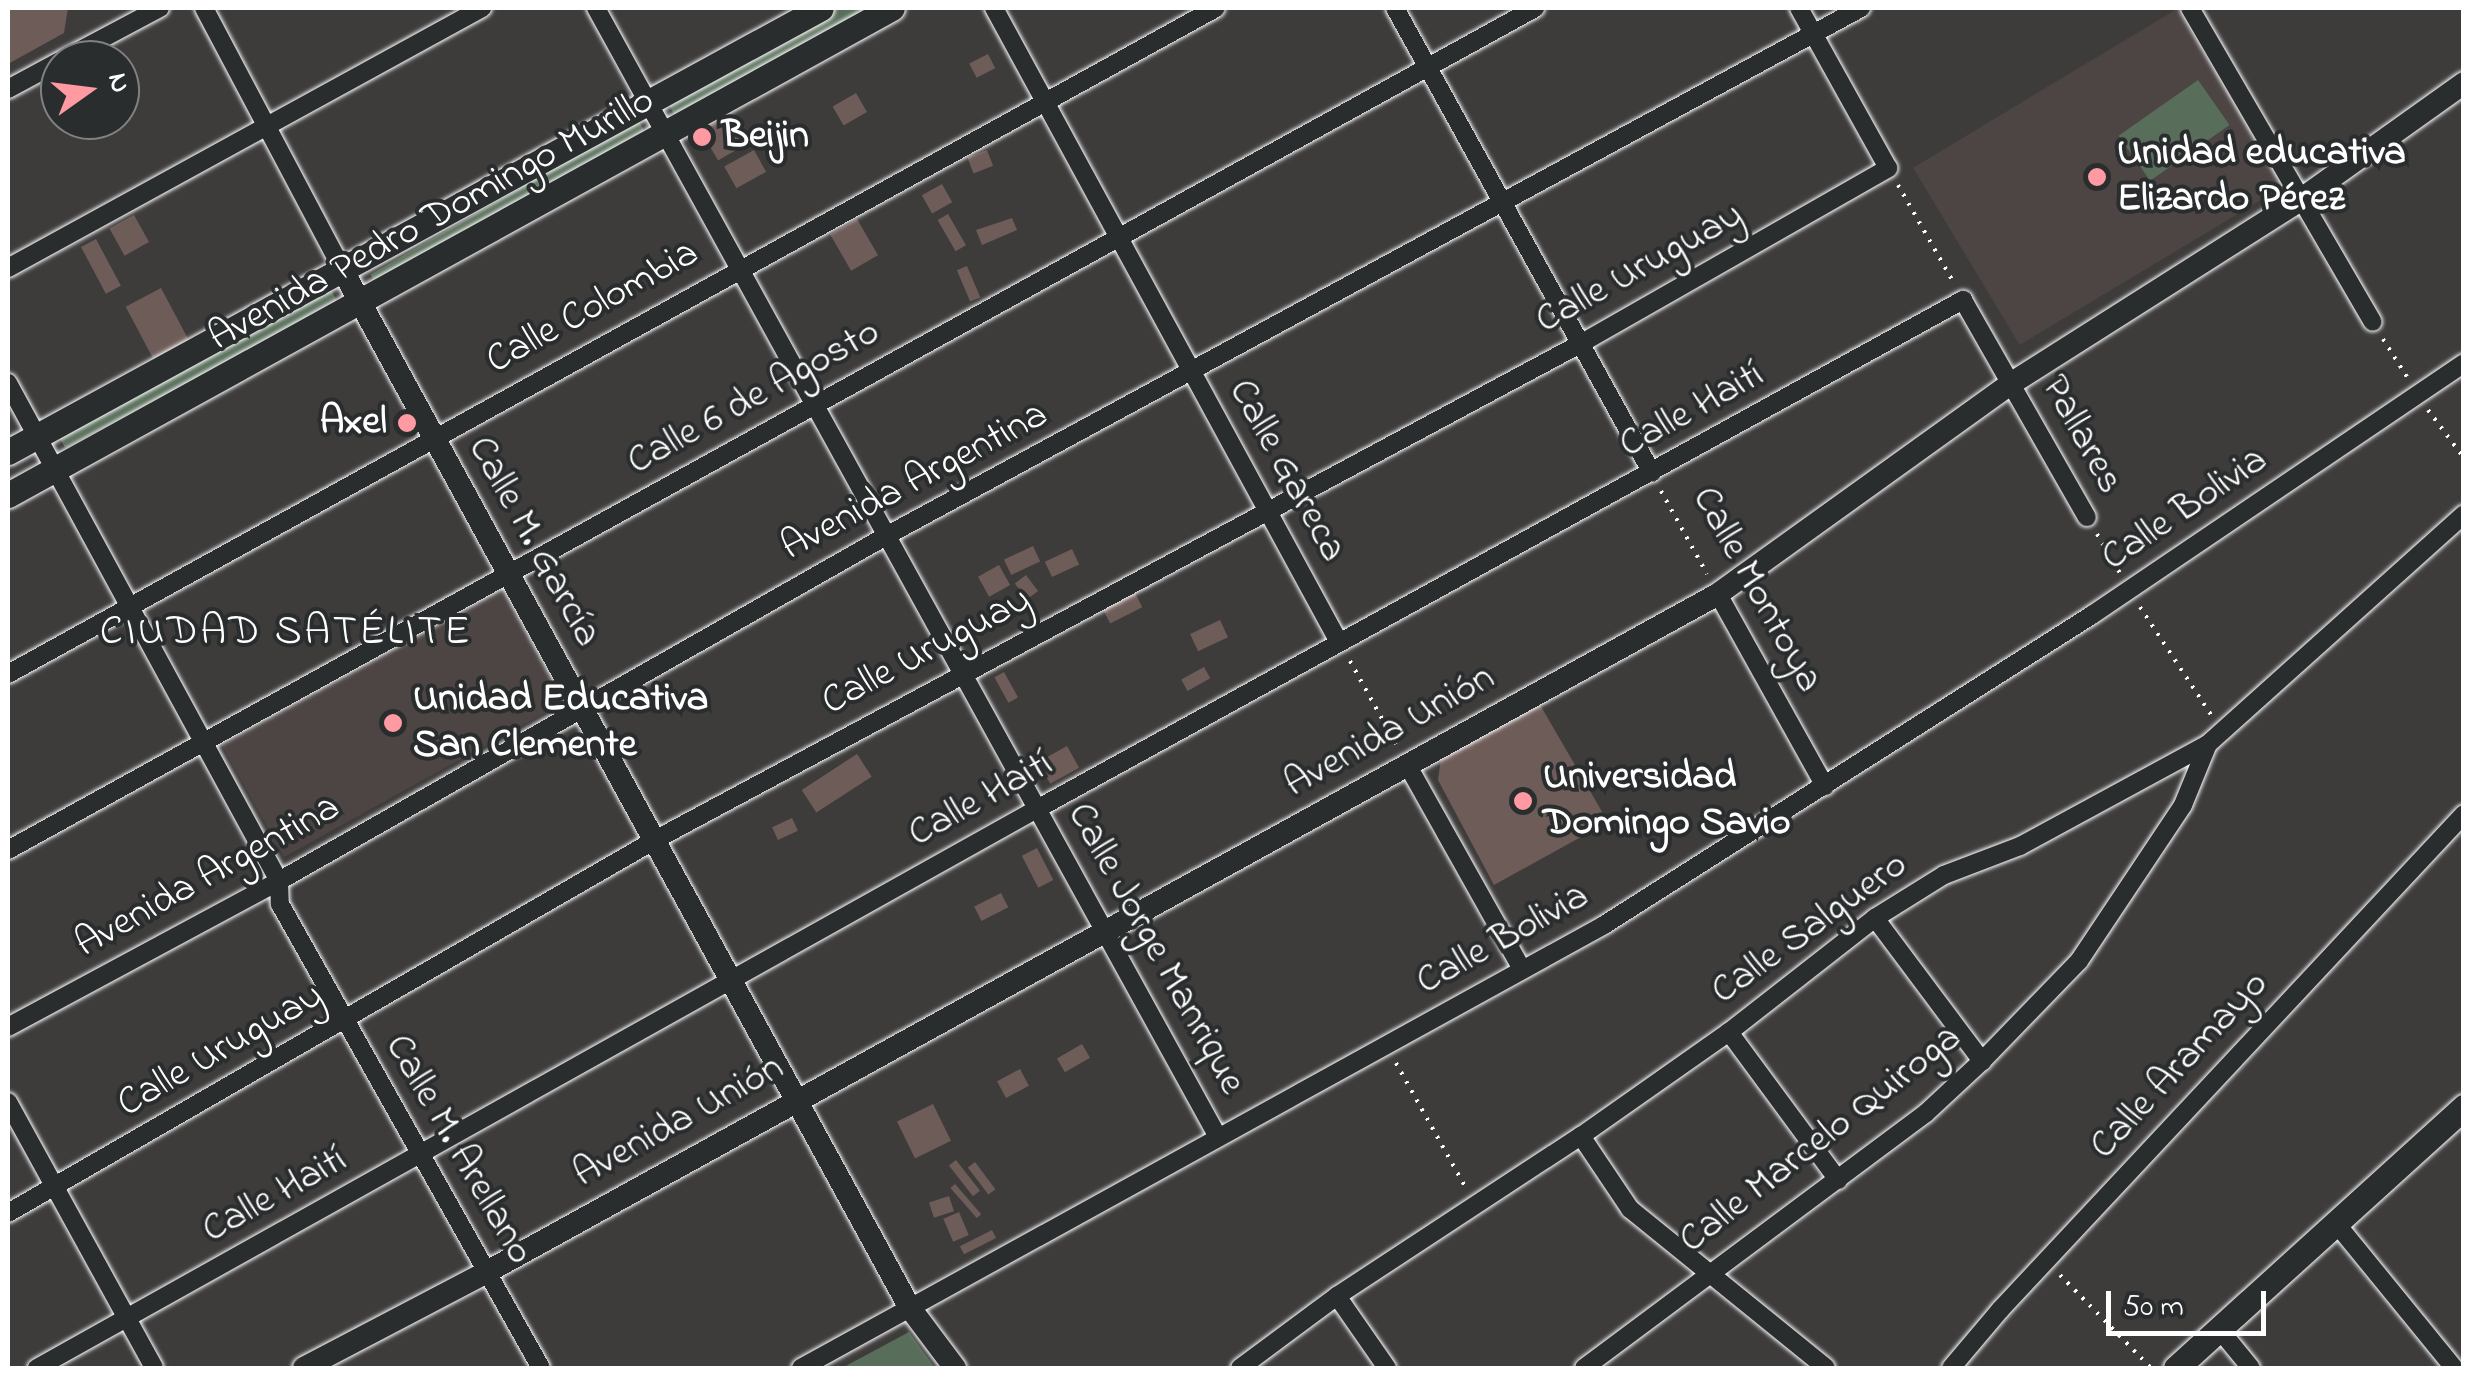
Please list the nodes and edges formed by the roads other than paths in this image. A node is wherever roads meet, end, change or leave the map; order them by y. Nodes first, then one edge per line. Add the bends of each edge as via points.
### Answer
1 (160, 8) edge
2 (204, 8) edge
3 (482, 8) edge
4 (596, 8) edge
5 (821, 8) edge
6 (892, 8) edge
7 (994, 8) edge
8 (1216, 8) edge
9 (1395, 8) edge
10 (1535, 8) edge
11 (1799, 8) edge
12 (1862, 8) edge
13 (2195, 10) edge
14 (1813, 33) junction
15 (99, 40) edge
16 (1428, 66) junction
17 (40, 71) edge
18 (2464, 82) edge
19 (8, 89) edge
20 (1044, 99) junction
21 (648, 105) junction
22 (269, 128) junction
23 (664, 135) junction
24 (2300, 200) junction
25 (1504, 204) junction
26 (1119, 237) junction
27 (8, 268) edge
28 (738, 268) junction
29 (342, 269) junction
30 (1963, 300) joint
31 (360, 303) junction
32 (2373, 322) road end
33 (1580, 344) junction
34 (2464, 364) edge
35 (1193, 373) junction
36 (8, 383) edge
37 (2012, 383) junction
38 (814, 406) junction
39 (37, 435) junction
40 (433, 438) junction
41 (8, 452) edge
42 (55, 469) junction
43 (1652, 473) junction
44 (8, 496) edge
45 (1268, 510) junction
46 (2464, 514) edge
47 (2087, 516) road end
48 (886, 536) junction
49 (506, 573) junction
50 (1718, 594) junction
51 (130, 605) junction
52 (1339, 642) junction
53 (963, 671) junction
54 (8, 674) edge
55 (582, 706) junction
56 (2215, 737) junction
57 (201, 740) junction
58 (1408, 766) junction
59 (1825, 786) junction
60 (1037, 809) junction
61 (2464, 814) edge
62 (652, 841) junction
63 (8, 850) edge
64 (279, 880) junction
65 (1874, 918) junction
66 (1104, 930) junction
67 (1521, 966) junction
68 (731, 978) junction
69 (344, 1021) junction
70 (8, 1027) edge
71 (1729, 1032) junction
72 (1982, 1061) junction
73 (796, 1099) junction
74 (8, 1102) edge
75 (2460, 1120) edge
76 (1218, 1136) junction
77 (1582, 1136) junction
78 (418, 1156) junction
79 (1838, 1180) junction
80 (54, 1188) junction
81 (8, 1213) edge
82 (2334, 1222) junction
83 (487, 1272) junction
84 (1712, 1272) junction
85 (1337, 1296) junction
86 (910, 1308) junction
87 (127, 1320) junction
88 (2219, 1329) junction
89 (37, 1368) edge
90 (154, 1368) edge
91 (304, 1368) edge
92 (541, 1368) edge
93 (801, 1368) edge
94 (954, 1368) edge
95 (1240, 1368) edge
96 (1388, 1368) edge
97 (1584, 1368) edge
98 (1826, 1368) edge
99 (1952, 1368) edge
100 (2176, 1368) edge
101 (2251, 1368) edge
102 (2454, 1368) edge

1 - 15 street
2 - 22 street, Calle M. García
3 - 22 street
4 - 21 street, Calle Jorge Manrique
5 - 21 main road, Avenida Pedro Domingo Murillo
6 - 23 main road, Avenida Pedro Domingo Murillo
7 - 20 street, Calle Gareca
8 - 20 street, Calle Colombia
9 - 16 street, Calle Montoya
10 - 16 street, Calle 6 de Agosto
11 - 14 street
12 - 14 street, Avenida Argentina
13 - 24 street
14 - 25 street, Avenida Argentina
14 - 33 street, Calle Uruguay via 1888,168
16 - 25 street, Calle Montoya
16 - 26 street, Calle 6 de Agosto
17 - 19 street
18 - 24 street, Avenida Unión
20 - 26 street, Calle Gareca
20 - 28 street, Calle Colombia
21 - 23 street, Calle Jorge Manrique
21 - 29 main road, Avenida Pedro Domingo Murillo
22 - 27 street
22 - 29 street, Calle M. García
23 - 28 street, Calle Jorge Manrique
23 - 31 main road, Avenida Pedro Domingo Murillo
24 - 32 street
24 - 37 street, Avenida Unión
25 - 33 street, Calle Montoya
25 - 35 street, Avenida Argentina
26 - 35 street, Calle Gareca
26 - 38 street, Calle 6 de Agosto
28 - 38 street, Calle Jorge Manrique
28 - 40 street, Calle Colombia
29 - 31 street, Calle M. García
29 - 39 main road, Avenida Pedro Domingo Murillo
30 - 37 street, Pallares
30 - 43 street, Calle Haití
31 - 40 street, Calle M. García
31 - 42 main road, Avenida Pedro Domingo Murillo
33 - 43 street, Calle Montoya
33 - 45 street, Calle Uruguay
34 - 59 street, Calle Bolivia
35 - 45 street, Calle Gareca
35 - 48 street, Avenida Argentina
36 - 39 street, Calle M. Arellano
37 - 47 street, Pallares
37 - 50 street, Avenida Unión
38 - 48 street, Calle Jorge Manrique
38 - 49 street, Calle 6 de Agosto
39 - 41 main road, Avenida Pedro Domingo Murillo
39 - 42 street, Calle M. Arellano
40 - 49 street, Calle M. García
40 - 51 street, Calle Colombia
42 - 44 main road, Avenida Pedro Domingo Murillo
42 - 51 street, Calle M. Arellano
43 - 52 street, Calle Haití
45 - 52 street, Calle Gareca
45 - 53 street, Calle Uruguay
46 - 56 street, Calle Salguero
48 - 53 street, Calle Jorge Manrique
48 - 55 street, Avenida Argentina
49 - 55 street, Calle M. García
49 - 57 street, Calle 6 de Agosto
50 - 58 street, Avenida Unión
50 - 59 street, Calle Montoya
51 - 54 street, Calle Colombia
51 - 57 street, Calle M. Arellano
52 - 60 street, Calle Haití
53 - 60 street, Calle Jorge Manrique
53 - 62 street, Calle Uruguay
55 - 62 street, Calle M. García
55 - 64 street, Avenida Argentina
56 - 65 street, Calle Salguero via 2020,846 1944,875
56 - 72 street, Calle Marcelo Quiroga via 2183,805 2079,961
57 - 63 street, Calle 6 de Agosto
57 - 64 street, Calle M. Arellano
58 - 66 street, Avenida Unión
58 - 67 street
59 - 67 street, Calle Bolivia via 1604,925
60 - 66 street, Calle Jorge Manrique
60 - 68 street, Calle Haití
61 - 99 street, Calle Aramayo
62 - 68 street, Calle M. García
62 - 69 street, Calle Uruguay
64 - 69 street, Calle M. Arellano via 280,904
64 - 70 street, Avenida Argentina
65 - 71 street, Calle Salguero
65 - 72 street
66 - 73 street, Avenida Unión
66 - 76 street, Calle Jorge Manrique
67 - 76 street, Calle Bolivia
68 - 73 street, Calle M. García
68 - 78 street, Calle Haití
69 - 78 street, Calle M. Arellano
69 - 80 street, Calle Uruguay
71 - 77 street, Calle Salguero
71 - 79 street
72 - 79 street, Calle Marcelo Quiroga
73 - 83 street, Avenida Unión
73 - 86 street, Calle M. García
74 - 80 street
75 - 82 main road
76 - 86 street, Calle Bolivia
77 - 84 street via 1630,1208
77 - 85 street, Calle Salguero
78 - 83 street, Calle M. Arellano
78 - 87 street, Calle Haití
79 - 84 street, Calle Marcelo Quiroga
80 - 81 street, Calle Uruguay
80 - 87 street
82 - 88 main road
82 - 102 street
83 - 91 street, Avenida Unión
83 - 92 street, Calle M. Arellano
84 - 97 street, Calle Marcelo Quiroga
84 - 98 street
85 - 95 street, Calle Salguero
85 - 96 street
86 - 93 street, Calle Bolivia
86 - 94 street, Calle M. García
87 - 89 street, Calle Haití
87 - 90 street
88 - 100 main road
88 - 101 street

